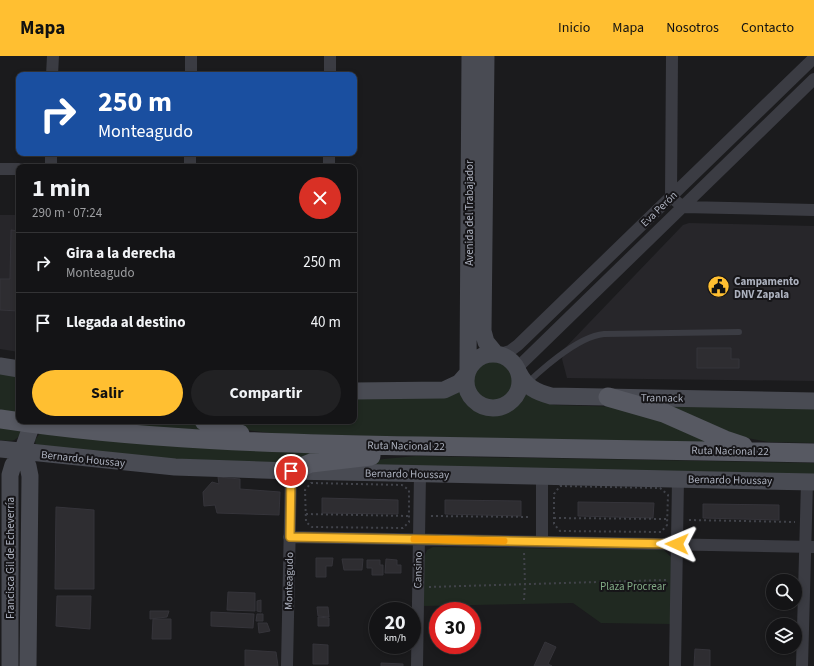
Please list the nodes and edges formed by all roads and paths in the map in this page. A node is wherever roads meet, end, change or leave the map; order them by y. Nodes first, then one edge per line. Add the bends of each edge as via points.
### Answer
1 (53, 56) edge
2 (191, 56) edge
3 (330, 56) edge
4 (470, 56) edge
5 (486, 56) edge
6 (672, 56) edge
7 (814, 58) edge
8 (52, 72) edge
9 (191, 72) edge
10 (330, 72) edge
11 (814, 79) edge
12 (0, 169) edge
13 (16, 169) edge
14 (671, 197) junction
15 (683, 207) junction
16 (814, 210) edge
17 (739, 332) dead end
18 (497, 354) junction
19 (0, 366) edge
20 (16, 369) edge
21 (467, 373) junction
22 (520, 379) junction
23 (357, 391) edge
24 (608, 397) junction
25 (814, 401) edge
26 (0, 419) edge
27 (16, 420) edge
28 (31, 424) edge
29 (49, 424) edge
30 (212, 424) edge
31 (303, 444) junction
32 (404, 446) junction
33 (0, 450) edge
34 (22, 452) junction
35 (772, 452) junction
36 (814, 453) edge
37 (291, 471) junction
38 (420, 474) junction
39 (542, 476) junction
40 (678, 479) junction
41 (811, 482) edge
42 (303, 486) dead end
43 (309, 486) junction
44 (531, 510) dead end
45 (306, 514) junction
46 (687, 514) dead end
47 (795, 515) dead end
48 (409, 516) junction
49 (532, 517) junction
50 (554, 518) junction
51 (667, 519) junction
52 (687, 520) junction
53 (795, 522) junction
54 (431, 523) dead end
55 (532, 523) dead end
56 (687, 526) dead end
57 (795, 529) dead end
58 (290, 537) junction
59 (419, 539) junction
60 (542, 542) junction
61 (677, 544) junction
62 (810, 547) edge
63 (517, 552) dead end
64 (524, 552) junction
65 (532, 552) dead end
66 (666, 574) dead end
67 (666, 580) junction
68 (526, 584) junction
69 (666, 587) dead end
70 (428, 593) dead end
71 (524, 600) dead end
72 (11, 608) junction
73 (29, 609) junction
74 (10, 666) edge
75 (28, 666) edge
76 (287, 666) edge
77 (416, 666) edge
78 (675, 666) edge
79 (802, 666) edge

1 - 8 street
2 - 9 street
3 - 10 street
4 - 21 street, Avenida del Trabajador
5 - 18 street, Avenida del Trabajador via 483,331 486,342
6 - 14 street
7 - 14 street, Eva Perón
11 - 15 street, Eva Perón
12 - 13 street
14 - 15 street
14 - 18 street, Eva Perón via 518,345 510,351
15 - 16 street
15 - 22 street, Eva Perón
17 - 22 lane via 591,336
18 - 21 street via 488,354 476,359
18 - 22 street, Trannack via 510,359
19 - 20 street
21 - 22 street via 467,391 484,407 499,408 507,405
21 - 23 street via 459,383 444,390
22 - 24 street, Trannack via 537,391 551,396
24 - 25 street, Trannack
24 - 35 main road via 664,413 733,443
26 - 27 main road, Ruta Nacional 22
28 - 34 street, Francisca Gil de Echeverría
29 - 31 main road, Ruta Nacional 22 via 154,436
30 - 31 main road via 238,434
31 - 32 main road, Ruta Nacional 22
32 - 35 main road, Ruta Nacional 22
32 - 37 main road via 375,455 311,463
33 - 34 street, Bernardo Houssay
34 - 37 street, Bernardo Houssay via 168,466
34 - 72 street, Francisca Gil de Echeverría via 11,470 8,494
34 - 73 street, Francisca Gil de Echeverría via 30,476
35 - 36 main road, Ruta Nacional 22
37 - 38 street, Bernardo Houssay
37 - 58 street, Monteagudo
38 - 39 street, Bernardo Houssay
38 - 59 street, Cansino
39 - 40 street, Bernardo Houssay
39 - 60 street
40 - 41 street, Bernardo Houssay
40 - 61 street
41 - 62 street
42 - 43 path
43 - 45 path via 305,490
43 - 48 path via 402,485 409,490
44 - 49 path
45 - 48 path
45 - 48 path via 306,522 312,527 403,528 409,522
46 - 52 path
47 - 53 path
49 - 54 path via 431,516
49 - 55 path
50 - 51 path
50 - 51 path via 554,524 560,531 661,532 667,525
50 - 51 path via 554,494 560,486 660,488 668,495
52 - 53 path
52 - 56 path
53 - 57 path
58 - 59 street
58 - 76 street, Monteagudo
59 - 60 street
59 - 77 street, Cansino
60 - 61 street
61 - 62 street
61 - 78 street
62 - 79 street
63 - 64 path
64 - 65 path
64 - 68 path
66 - 67 path
67 - 68 path
67 - 69 path
68 - 70 path via 428,587
68 - 71 path
72 - 73 street
72 - 74 street, Francisca Gil de Echeverría
73 - 75 street, Francisca Gil de Echeverría

